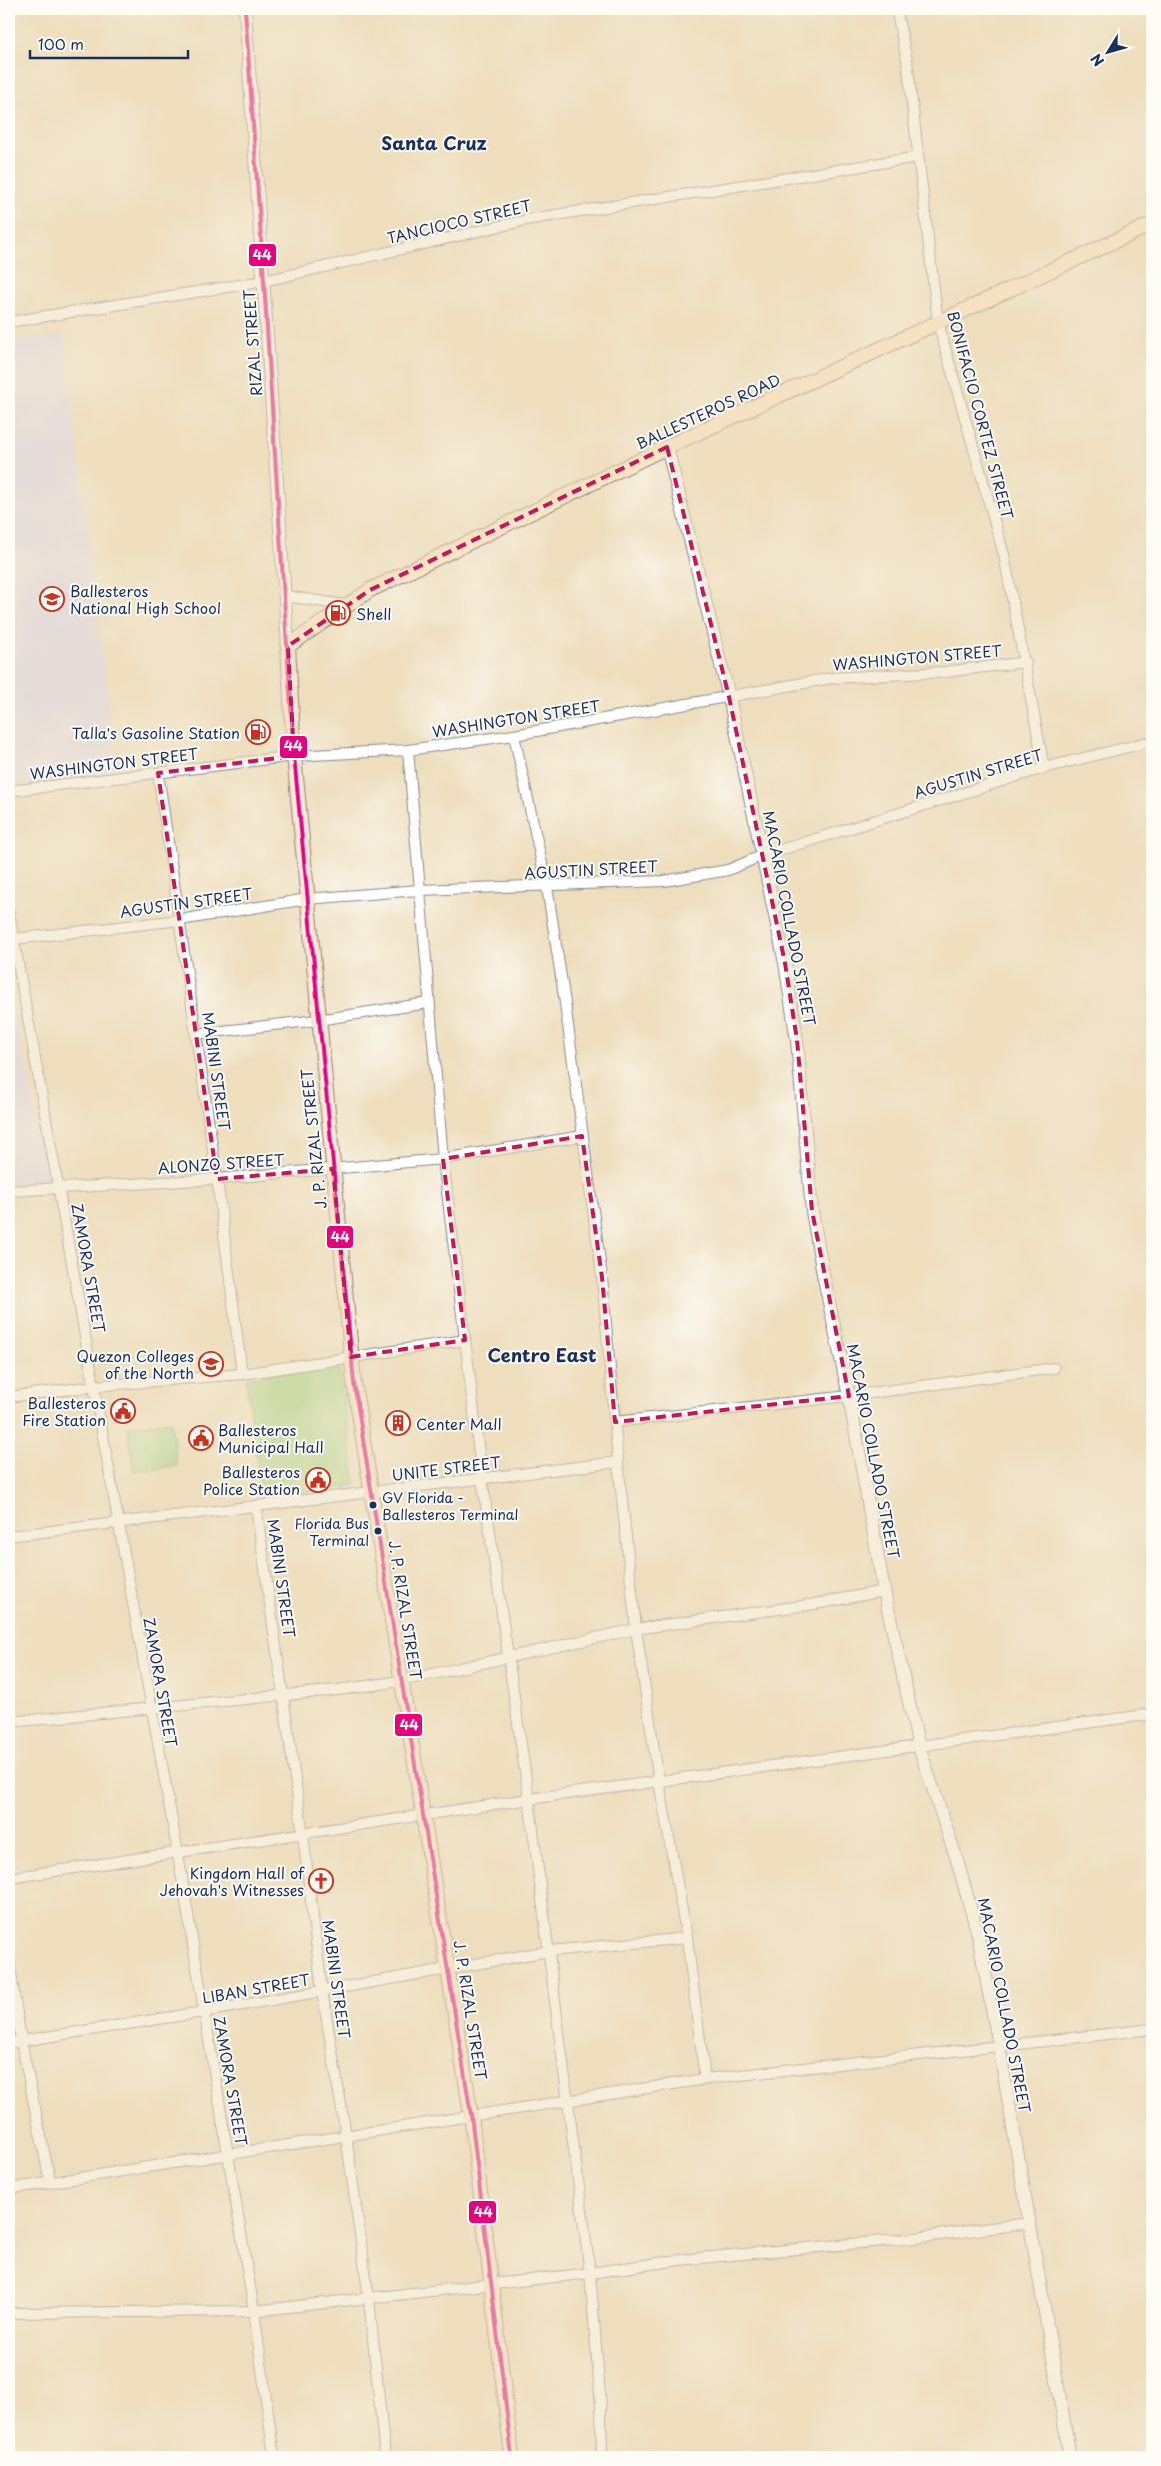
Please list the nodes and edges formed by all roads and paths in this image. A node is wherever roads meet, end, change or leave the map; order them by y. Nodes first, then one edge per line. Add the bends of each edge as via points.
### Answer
1 (245, 9) edge
2 (896, 9) edge
3 (918, 157) junction
4 (1152, 224) edge
5 (264, 281) junction
6 (9, 322) edge
7 (938, 323) junction
8 (667, 447) junction
9 (285, 596) junction
10 (345, 605) junction
11 (288, 646) junction
12 (1026, 662) junction
13 (729, 697) junction
14 (514, 734) junction
15 (1152, 741) edge
16 (408, 750) junction
17 (294, 756) junction
18 (1044, 768) junction
19 (158, 773) junction
20 (9, 791) edge
21 (761, 856) junction
22 (547, 887) junction
23 (419, 890) junction
24 (307, 899) junction
25 (9, 913) edge
26 (180, 920) junction
27 (14, 940) junction
28 (428, 1003) junction
29 (318, 1020) junction
30 (196, 1034) junction
31 (582, 1136) junction
32 (443, 1159) junction
33 (332, 1170) junction
34 (217, 1179) junction
35 (60, 1188) junction
36 (9, 1191) edge
37 (465, 1340) junction
38 (351, 1357) junction
39 (1054, 1368) dead end
40 (242, 1374) junction
41 (95, 1386) junction
42 (849, 1396) junction
43 (9, 1397) edge
44 (615, 1422) junction
45 (618, 1462) junction
46 (482, 1478) junction
47 (370, 1493) junction
48 (256, 1506) junction
49 (117, 1522) junction
50 (9, 1536) edge
51 (884, 1591) junction
52 (636, 1629) junction
53 (509, 1656) junction
54 (401, 1681) junction
55 (283, 1694) junction
56 (150, 1707) junction
57 (1152, 1714) edge
58 (9, 1722) edge
59 (919, 1747) junction
60 (659, 1782) junction
61 (529, 1799) junction
62 (423, 1817) junction
63 (303, 1835) junction
64 (178, 1854) junction
65 (9, 1878) edge
66 (687, 1938) junction
67 (549, 1951) junction
68 (9, 1959) edge
69 (448, 1970) junction
70 (322, 1991) junction
71 (203, 2012) junction
72 (1152, 2029) edge
73 (21, 2041) junction
74 (9, 2043) edge
75 (1000, 2046) junction
76 (705, 2079) junction
77 (568, 2100) junction
78 (471, 2115) junction
79 (346, 2135) junction
80 (228, 2154) junction
81 (50, 2181) junction
82 (9, 2189) edge
83 (1029, 2223) junction
84 (590, 2273) junction
85 (490, 2283) junction
86 (369, 2299) junction
87 (254, 2311) junction
88 (9, 2313) edge
89 (274, 2457) edge
90 (385, 2457) edge
91 (512, 2457) edge
92 (602, 2457) edge
93 (1070, 2457) edge

1 - 5 street, RIZAL STREET
2 - 3 street, BONIFACIO CORTEZ STREET via 907,60
3 - 5 street, TANCIOCO STREET via 530,220
3 - 7 street, BONIFACIO CORTEZ STREET
4 - 7 main road, BALLESTEROS ROAD
5 - 6 street, TANCIOCO STREET
5 - 9 street, RIZAL STREET
7 - 8 main road, BALLESTEROS ROAD
7 - 12 street, BONIFACIO CORTEZ STREET via 1004,555
8 - 10 main road, BALLESTEROS ROAD
8 - 13 street, MACARIO COLLADO STREET
9 - 10 street
9 - 11 street, RIZAL STREET
10 - 11 main road, BALLESTEROS ROAD
11 - 17 main road, J. P. RIZAL STREET
12 - 13 street, WASHINGTON STREET via 944,672 832,678
12 - 18 street, BONIFACIO CORTEZ STREET
13 - 14 street, WASHINGTON STREET
13 - 21 street, MACARIO COLLADO STREET
14 - 16 street, WASHINGTON STREET
14 - 22 street
15 - 18 street, AGUSTIN STREET
16 - 17 street, WASHINGTON STREET
16 - 23 street
17 - 19 street, WASHINGTON STREET
17 - 24 main road, J. P. RIZAL STREET
18 - 21 street, AGUSTIN STREET
19 - 20 street, WASHINGTON STREET
19 - 26 street, MABINI STREET
21 - 22 street, AGUSTIN STREET via 728,870 664,881
21 - 42 street, MACARIO COLLADO STREET via 791,997 812,1211
22 - 23 street, AGUSTIN STREET
22 - 31 street
23 - 24 street, AGUSTIN STREET
23 - 28 street
24 - 26 street, AGUSTIN STREET
24 - 29 main road, J. P. RIZAL STREET
25 - 27 street, ZAMORA STREET
26 - 27 street, AGUSTIN STREET
26 - 30 street, MABINI STREET
27 - 35 street, ZAMORA STREET
28 - 29 street
28 - 32 street
29 - 30 street
29 - 33 main road, J. P. RIZAL STREET
30 - 34 street, MABINI STREET
31 - 32 street, ALONZO STREET
31 - 44 street via 602,1277
32 - 33 street, ALONZO STREET
32 - 37 street
33 - 34 street, ALONZO STREET
33 - 38 main road, J. P. RIZAL STREET
34 - 35 street, ALONZO STREET
34 - 40 street, MABINI STREET
35 - 36 street, ALONZO STREET
35 - 41 street, ZAMORA STREET
37 - 38 street
37 - 46 street
38 - 40 street
38 - 47 main road, J. P. RIZAL STREET
39 - 42 street
40 - 41 street
41 - 43 street
41 - 49 street, ZAMORA STREET
42 - 44 street
42 - 51 street, MACARIO COLLADO STREET
44 - 45 street
45 - 46 street, UNITE STREET
45 - 52 street
46 - 47 street, UNITE STREET
46 - 53 street
47 - 48 street, UNITE STREET
47 - 54 main road, J. P. RIZAL STREET
48 - 49 street, UNITE STREET
48 - 55 street, MABINI STREET
49 - 50 street, UNITE STREET
49 - 56 street, ZAMORA STREET
51 - 52 street
51 - 59 street, MACARIO COLLADO STREET
52 - 53 street
52 - 60 street
53 - 54 street
53 - 61 street
54 - 55 street
54 - 62 main road, J. P. RIZAL STREET
55 - 56 street
55 - 63 street, MABINI STREET
56 - 58 street
56 - 64 street, ZAMORA STREET
57 - 59 street
59 - 60 street
59 - 75 street, MACARIO COLLADO STREET via 978,1935
60 - 61 street
60 - 66 street
61 - 62 street
61 - 67 street
62 - 63 street
62 - 69 main road, J. P. RIZAL STREET
63 - 64 street
63 - 70 street, MABINI STREET
64 - 65 street
64 - 71 street, ZAMORA STREET
66 - 67 street, LIBAN STREET
66 - 76 street
67 - 69 street, LIBAN STREET
67 - 77 street
68 - 73 street
69 - 70 street, LIBAN STREET
69 - 78 main road, J. P. RIZAL STREET
70 - 71 street, LIBAN STREET
70 - 79 street, MABINI STREET
71 - 73 street, LIBAN STREET
71 - 80 street, ZAMORA STREET
72 - 75 street
73 - 74 street, LIBAN STREET
73 - 81 street
75 - 76 street
75 - 83 street, MACARIO COLLADO STREET
76 - 77 street
77 - 78 street
77 - 84 street
78 - 79 street
78 - 85 main road, J. P. RIZAL STREET
79 - 80 street
79 - 86 street, MABINI STREET
80 - 81 street
80 - 87 street, ZAMORA STREET
81 - 82 street
83 - 84 street via 916,2238 679,2260
83 - 93 street, MACARIO COLLADO STREET
84 - 85 street
84 - 92 street
85 - 86 street
85 - 91 main road, J. P. RIZAL STREET
86 - 87 street
86 - 90 street, MABINI STREET
87 - 88 street
87 - 89 street, ZAMORA STREET

